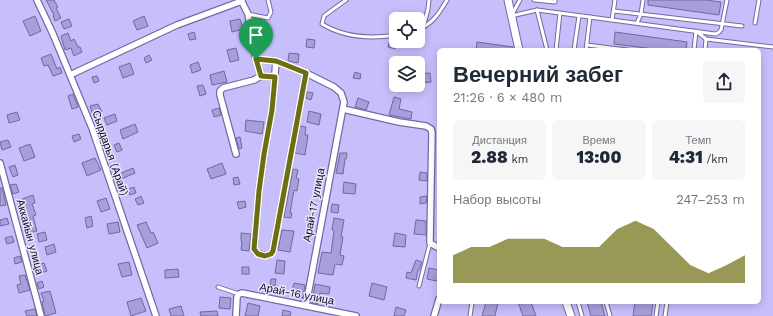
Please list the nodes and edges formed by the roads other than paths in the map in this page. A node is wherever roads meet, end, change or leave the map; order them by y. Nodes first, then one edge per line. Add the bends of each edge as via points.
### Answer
1 (37, 0) edge
2 (241, 0) edge
3 (268, 0) edge
4 (346, 0) edge
5 (429, 0) edge
6 (447, 0) edge
7 (508, 0) edge
8 (520, 0) edge
9 (534, 0) edge
10 (555, 0) edge
11 (615, 0) edge
12 (643, 0) edge
13 (727, 0) edge
14 (758, 0) edge
15 (537, 10) junction
16 (614, 10) junction
17 (560, 13) junction
18 (248, 14) junction
19 (641, 14) junction
20 (511, 16) junction
21 (579, 16) junction
22 (590, 17) junction
23 (425, 20) edge
24 (612, 20) junction
25 (637, 23) junction
26 (755, 23) dead end
27 (723, 24) junction
28 (742, 26) dead end
29 (425, 27) edge
30 (696, 31) junction
31 (389, 36) edge
32 (706, 39) junction
33 (587, 45) junction
34 (773, 47) edge
35 (519, 48) edge
36 (546, 48) edge
37 (556, 48) edge
38 (574, 48) edge
39 (586, 48) edge
40 (607, 48) edge
41 (694, 48) edge
42 (705, 48) edge
43 (256, 59) junction
44 (276, 61) junction
45 (306, 73) junction
46 (70, 75) junction
47 (261, 76) junction
48 (275, 77) junction
49 (343, 109) junction
50 (236, 154) dead end
51 (0, 163) edge
52 (430, 243) junction
53 (437, 247) edge
54 (419, 286) dead end
55 (218, 287) dead end
56 (238, 296) junction
57 (438, 304) edge
58 (472, 304) edge
59 (567, 304) edge
60 (579, 304) edge
61 (607, 304) edge
62 (658, 304) edge
63 (667, 304) edge
64 (306, 305) junction
65 (41, 316) edge
66 (156, 316) edge
67 (236, 316) edge
68 (356, 316) edge
69 (434, 316) edge
70 (470, 316) edge
71 (571, 316) edge
72 (582, 316) edge
73 (610, 316) edge
74 (656, 316) edge
75 (665, 316) edge

1 - 46 street, Сырдарья (Арай)
2 - 18 street
2 - 46 street via 177,25
3 - 18 lane via 271,12 268,18
4 - 31 lane via 324,16 322,24 356,37
5 - 23 lane
6 - 29 lane via 439,13
7 - 20 street
8 - 20 lane
9 - 10 lane
11 - 16 lane
12 - 19 lane
13 - 27 lane
14 - 26 lane
15 - 17 lane
15 - 20 lane
15 - 36 lane
16 - 19 lane
16 - 24 lane
17 - 21 lane
17 - 37 lane
18 - 43 street
19 - 25 lane
19 - 27 lane
20 - 35 street
21 - 22 lane
21 - 38 lane
22 - 24 lane
22 - 33 lane
24 - 25 lane
25 - 30 lane
27 - 28 lane
27 - 30 lane via 721,30 715,34
30 - 32 lane
30 - 41 lane
32 - 34 lane
32 - 42 lane
33 - 39 lane
33 - 40 lane
43 - 44 street
43 - 47 street
44 - 45 street
44 - 48 street
45 - 48 street via 273,251 269,255 261,256 254,249 259,191
45 - 49 street via 341,93
46 - 66 street, Сырдарья (Арай) via 92,128
47 - 48 street
47 - 50 street via 220,91
49 - 52 street via 430,128
49 - 64 street, Арай-17 улица
51 - 65 street, Аккайын улица
52 - 53 street
52 - 54 lane
55 - 56 lane
56 - 64 street, Арай-16 улица via 242,293
56 - 67 street
57 - 69 street
58 - 70 lane
59 - 71 street
60 - 72 lane
61 - 73 lane
62 - 74 lane
63 - 75 lane
64 - 68 street, Арай-16 улица

